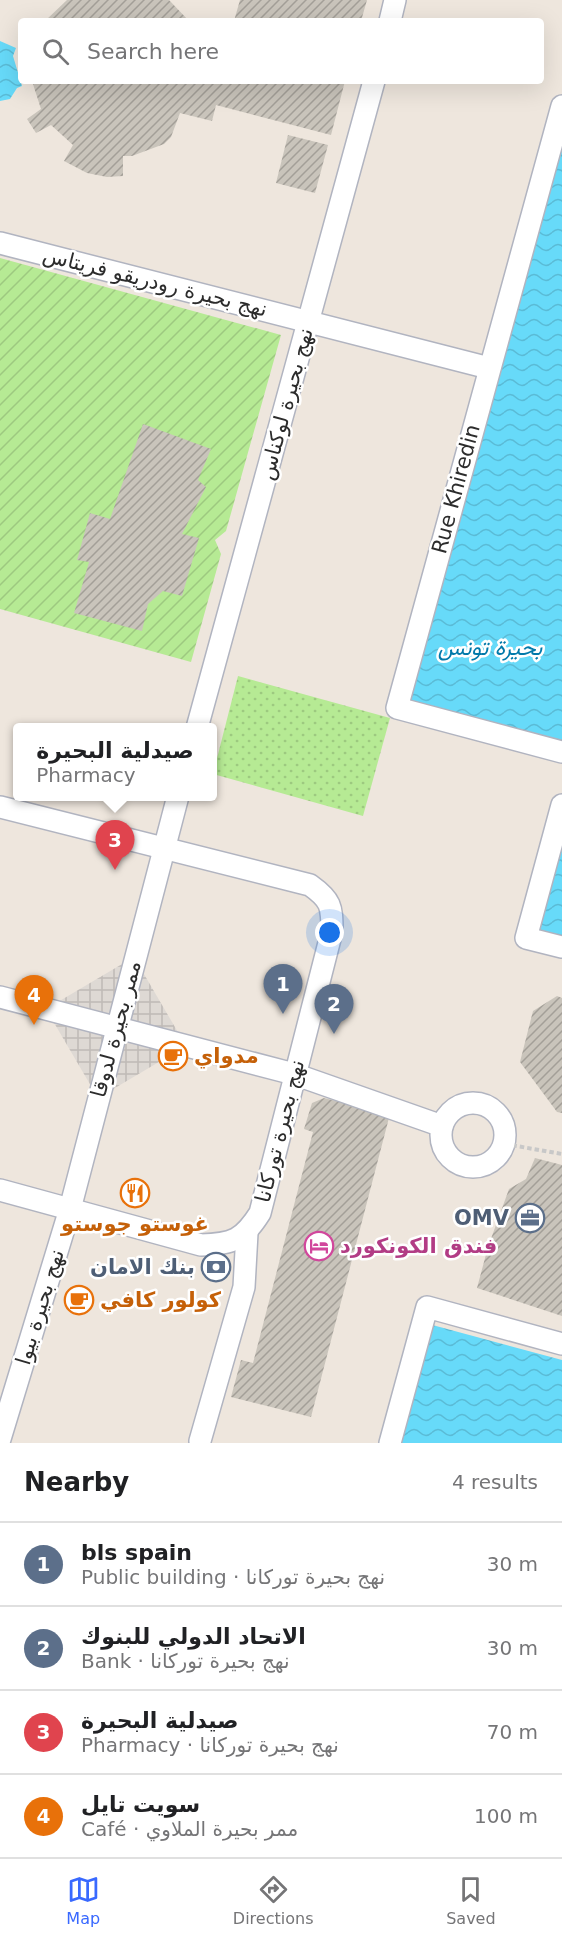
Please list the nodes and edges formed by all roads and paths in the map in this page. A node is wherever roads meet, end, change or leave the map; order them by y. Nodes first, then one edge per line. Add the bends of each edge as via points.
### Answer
1 (395, 0) edge
2 (391, 18) edge
3 (373, 84) edge
4 (562, 106) edge
5 (0, 243) edge
6 (309, 322) junction
7 (489, 368) junction
8 (198, 723) edge
9 (562, 752) edge
10 (177, 801) edge
11 (562, 805) edge
12 (0, 807) edge
13 (164, 849) junction
14 (562, 947) edge
15 (0, 997) edge
16 (117, 1028) junction
17 (294, 1074) junction
18 (442, 1126) junction
19 (505, 1144) junction
20 (562, 1154) edge
21 (0, 1190) edge
22 (70, 1209) junction
23 (247, 1233) junction
24 (562, 1344) edge
25 (0, 1439) edge
26 (202, 1442) edge
27 (390, 1443) edge

1 - 2 street
3 - 6 street, نهج بحيرة لوكناس
4 - 7 street, Rue Khiredin
5 - 6 street, نهج بحيرة رودريقو فريتاس
6 - 7 street, نهج بحيرة رودريقو فريتاس
6 - 8 street, نهج بحيرة لوكناس
7 - 9 street, Rue Khiredin via 397,708
10 - 13 street
11 - 14 street via 526,938
12 - 13 street, نهج بحيرة توركانا
13 - 16 street, ممر بحيرة لدوقا
13 - 17 street, نهج بحيرة توركانا via 310,885 326,897 332,910 332,931
15 - 16 street
16 - 17 street
16 - 22 street, ممر بحيرة لدوقا
17 - 18 street
17 - 23 street, نهج بحيرة توركانا via 260,1213
18 - 19 street via 445,1151 464,1166 477,1168 489,1164
18 - 19 street via 457,1106 482,1103 502,1119
19 - 20 path
21 - 22 street
22 - 23 street via 201,1245 224,1244
22 - 25 street, نهج بحيرة بيوا
23 - 26 street via 244,1287
24 - 27 street via 427,1307

